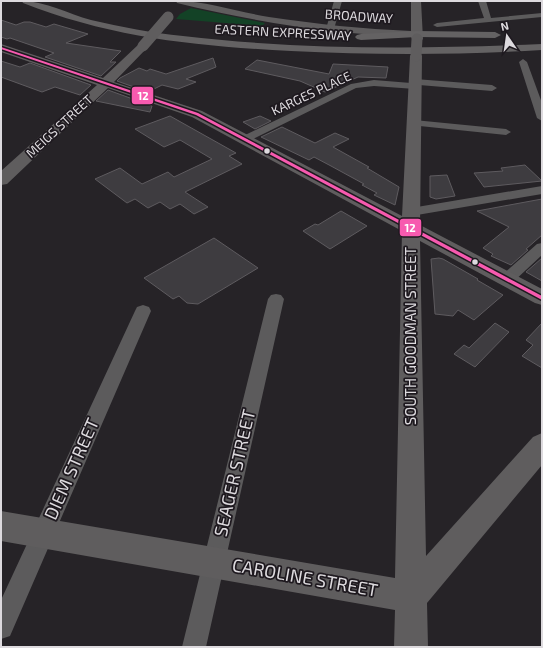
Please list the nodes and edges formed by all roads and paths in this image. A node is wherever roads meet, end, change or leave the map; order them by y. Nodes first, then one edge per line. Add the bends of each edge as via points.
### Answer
1 (27, 1) edge
2 (54, 1) edge
3 (181, 1) edge
4 (338, 1) edge
5 (416, 1) edge
6 (482, 1) edge
7 (536, 7) dead end
8 (93, 14) junction
9 (538, 15) edge
10 (72, 18) junction
11 (129, 20) dead end
12 (488, 20) junction
13 (152, 23) dead end
14 (436, 25) dead end
15 (176, 26) dead end
16 (330, 29) junction
17 (503, 35) dead end
18 (301, 36) dead end
19 (417, 36) junction
20 (542, 40) edge
21 (542, 47) edge
22 (1, 48) edge
23 (542, 54) edge
24 (416, 57) junction
25 (523, 62) dead end
26 (106, 84) junction
27 (415, 84) junction
28 (492, 88) dead end
29 (542, 118) edge
30 (414, 123) junction
31 (506, 132) dead end
32 (245, 139) junction
33 (1, 180) edge
34 (542, 190) edge
35 (411, 220) junction
36 (542, 247) edge
37 (507, 279) junction
38 (542, 298) edge
39 (276, 300) dead end
40 (143, 310) dead end
41 (542, 445) edge
42 (1, 526) edge
43 (43, 533) junction
44 (214, 562) junction
45 (411, 597) junction
46 (1, 628) edge
47 (194, 647) edge
48 (411, 647) edge

1 - 10 highway, EASTERN EXPRESSWAY
2 - 8 highway, EASTERN EXPRESSWAY
3 - 16 street, BROADWAY via 267,21
3 - 26 street, MEIGS STREET, bridge
4 - 16 street
5 - 19 street, SOUTH GOODMAN STREET
6 - 12 street
7 - 9 street
8 - 11 highway
8 - 20 highway, EASTERN EXPRESSWAY via 177,31 288,41 420,44
9 - 12 street
10 - 21 highway, EASTERN EXPRESSWAY via 156,35 260,46 403,51
10 - 24 highway via 128,34 215,50 314,56
12 - 14 street
13 - 15 highway
16 - 19 street, BROADWAY
17 - 19 highway
18 - 19 highway
19 - 24 street, SOUTH GOODMAN STREET, bridge
22 - 26 street
23 - 24 highway
24 - 27 street, SOUTH GOODMAN STREET
25 - 29 street
26 - 32 street via 197,114
26 - 33 street, MEIGS STREET
27 - 28 street, KARGES PLACE
27 - 30 street, SOUTH GOODMAN STREET
27 - 32 street, KARGES PLACE via 374,83 354,86
30 - 31 street
30 - 35 street, SOUTH GOODMAN STREET
32 - 35 street
34 - 35 street
35 - 37 street
35 - 45 street, SOUTH GOODMAN STREET
36 - 37 street
37 - 38 street
39 - 44 street, SEAGER STREET
40 - 43 street, DIEM STREET
41 - 45 street
42 - 43 street, CAROLINE STREET
43 - 44 street, CAROLINE STREET
43 - 46 street, DIEM STREET
44 - 45 street, CAROLINE STREET
44 - 47 street, SEAGER STREET
45 - 48 street, SOUTH GOODMAN STREET

